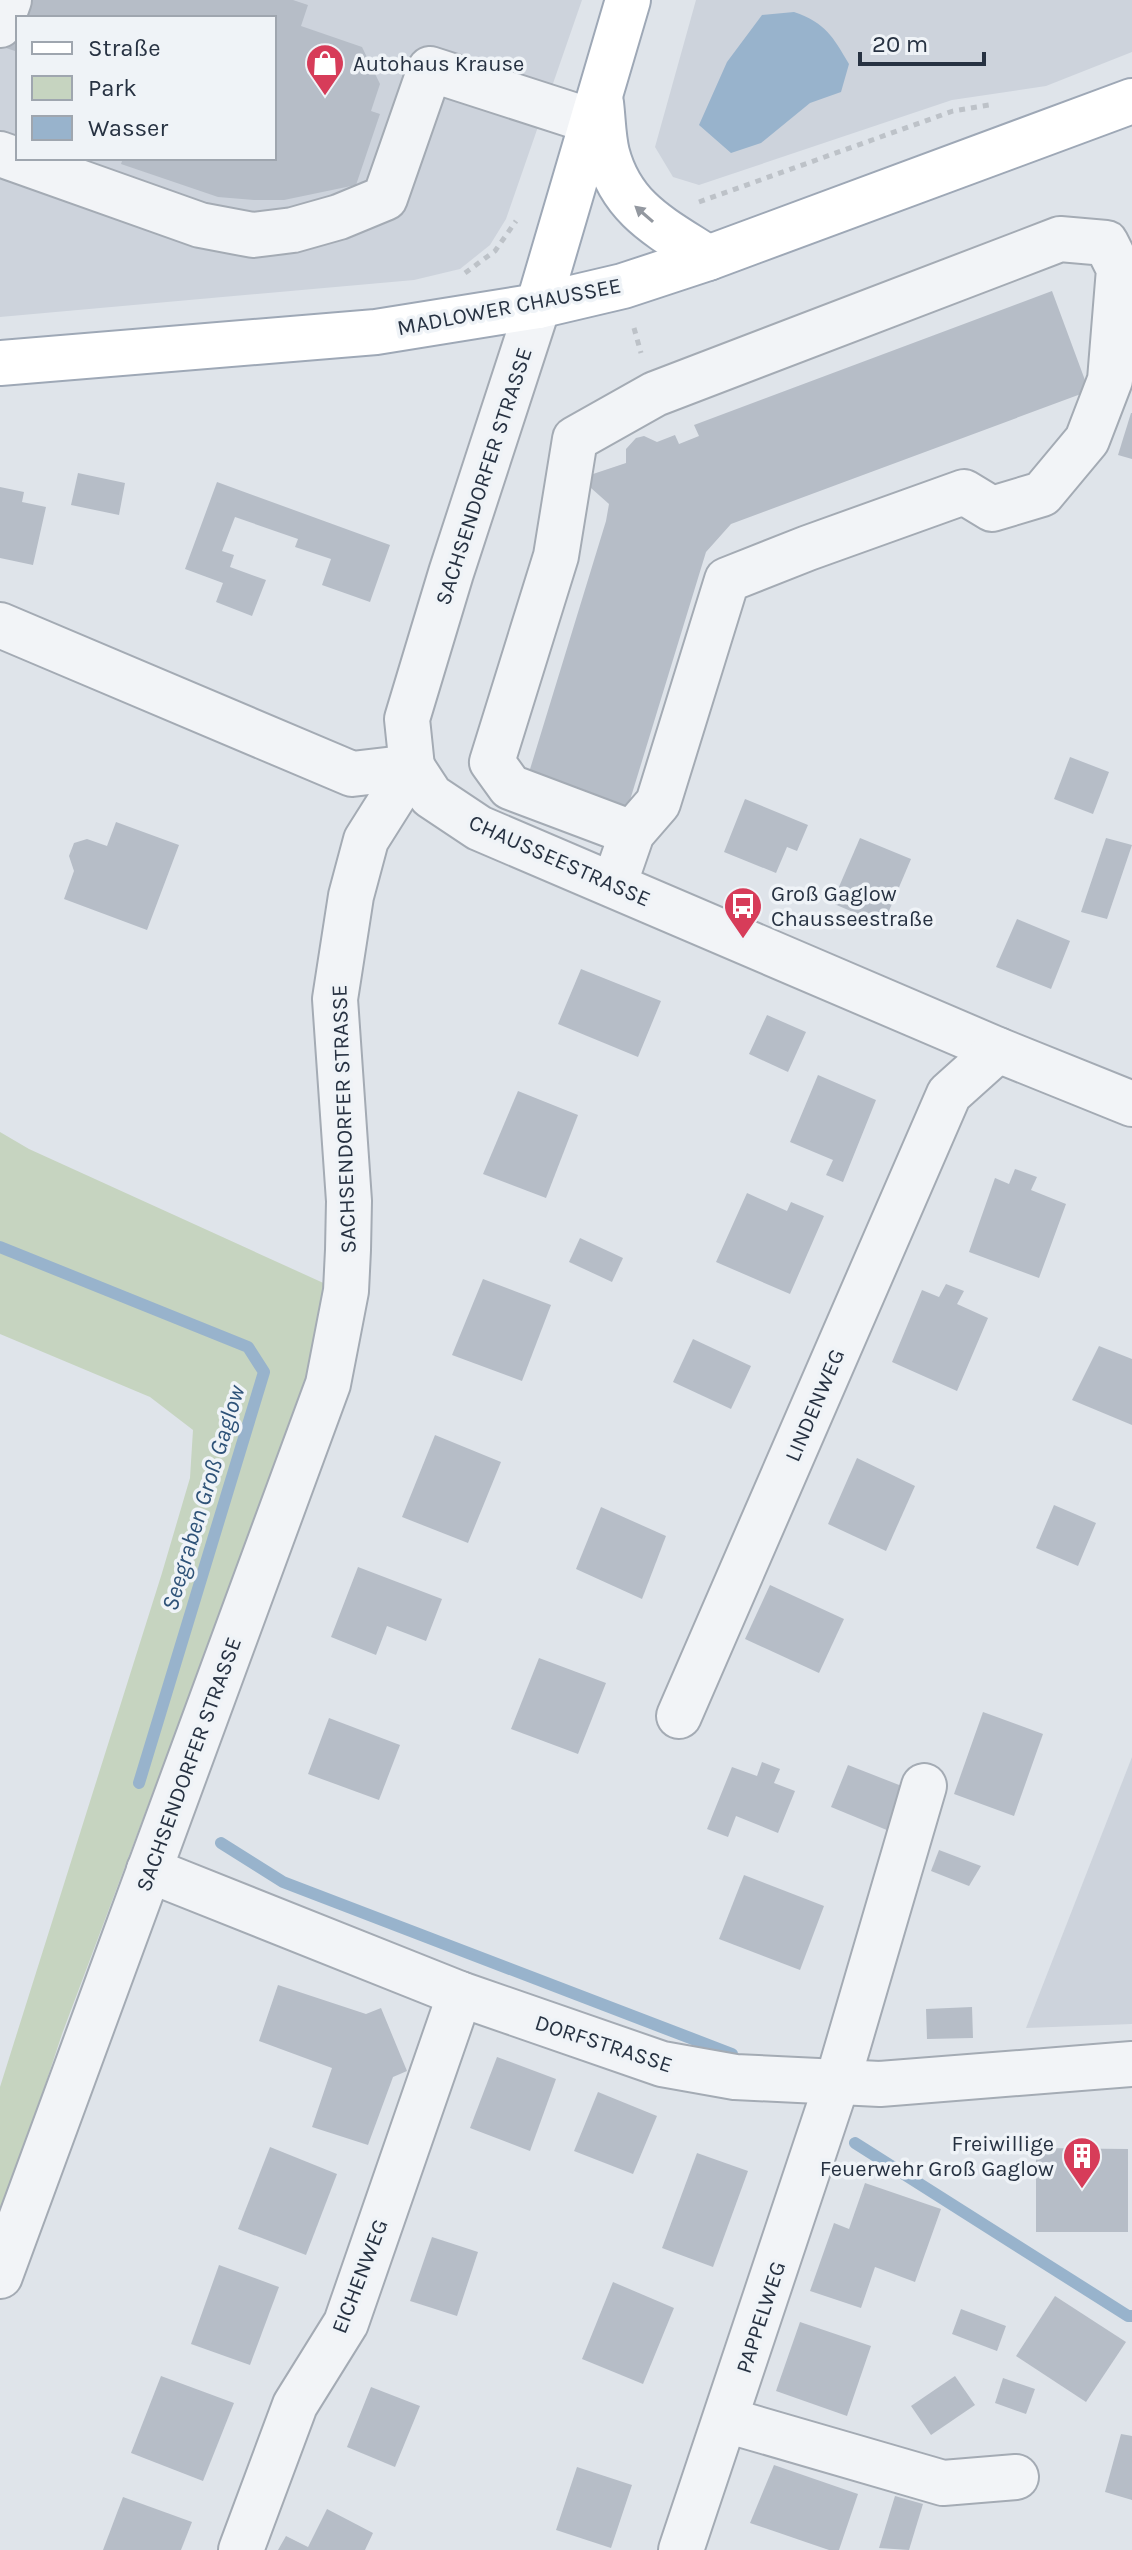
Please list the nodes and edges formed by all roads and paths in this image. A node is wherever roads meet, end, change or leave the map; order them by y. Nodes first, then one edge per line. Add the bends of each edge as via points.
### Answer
1 (9, 0) edge
2 (628, 0) edge
3 (0, 25) edge
4 (1132, 101) edge
5 (995, 104) dead end
6 (596, 105) junction
7 (17, 160) edge
8 (696, 203) dead end
9 (708, 258) junction
10 (538, 306) junction
11 (0, 363) edge
12 (0, 625) edge
13 (412, 767) junction
14 (632, 833) junction
15 (614, 885) junction
16 (940, 1025) junction
17 (998, 1050) junction
18 (949, 1094) junction
19 (1132, 1104) edge
20 (679, 1716) dead end
21 (924, 1786) dead end
22 (149, 1870) junction
23 (460, 1994) junction
24 (1132, 2064) edge
25 (837, 2083) junction
26 (0, 2276) edge
27 (726, 2420) junction
28 (1016, 2477) dead end
29 (241, 2550) edge
30 (681, 2550) edge

1 - 3 street
2 - 6 main road, SACHSENDORFER STRASSE
4 - 9 main road, MADLOWER CHAUSSEE
5 - 8 path via 953,111
6 - 7 street via 430,69 385,198 293,230 253,235 200,225
9 -> 6 main road via 646,216 621,191
6 - 10 main road, SACHSENDORFER STRASSE
9 - 10 main road, MADLOWER CHAUSSEE
10 - 11 main road, MADLOWER CHAUSSEE via 376,332
10 - 13 street, SACHSENDORFER STRASSE via 407,719
12 - 13 street via 352,774
13 - 15 street, CHAUSSEESTRASSE via 431,796 479,828
13 - 22 street, SACHSENDORFER STRASSE via 366,840 339,963 335,999 348,1250 346,1291 328,1384
14 - 14 street via 658,803 727,580 964,492 992,509 1042,494 1087,440 1110,380 1119,269 1106,243 1060,239 655,394 575,439 556,556 492,762 510,787
14 - 15 street
15 - 16 street, CHAUSSEESTRASSE
16 - 17 street, CHAUSSEESTRASSE
16 - 18 street
17 - 18 street, LINDENWEG
17 - 19 street, CHAUSSEESTRASSE
18 - 20 street, LINDENWEG
21 - 25 street, PAPPELWEG
22 - 23 street, DORFSTRASSE
22 - 26 street, SACHSENDORFER STRASSE
23 - 25 street, DORFSTRASSE via 662,2064 735,2077
23 - 29 street, EICHENWEG via 346,2323 295,2405
24 - 25 street, DORFSTRASSE
25 - 27 street, PAPPELWEG
27 - 28 street via 943,2483
27 - 30 street, PAPPELWEG

